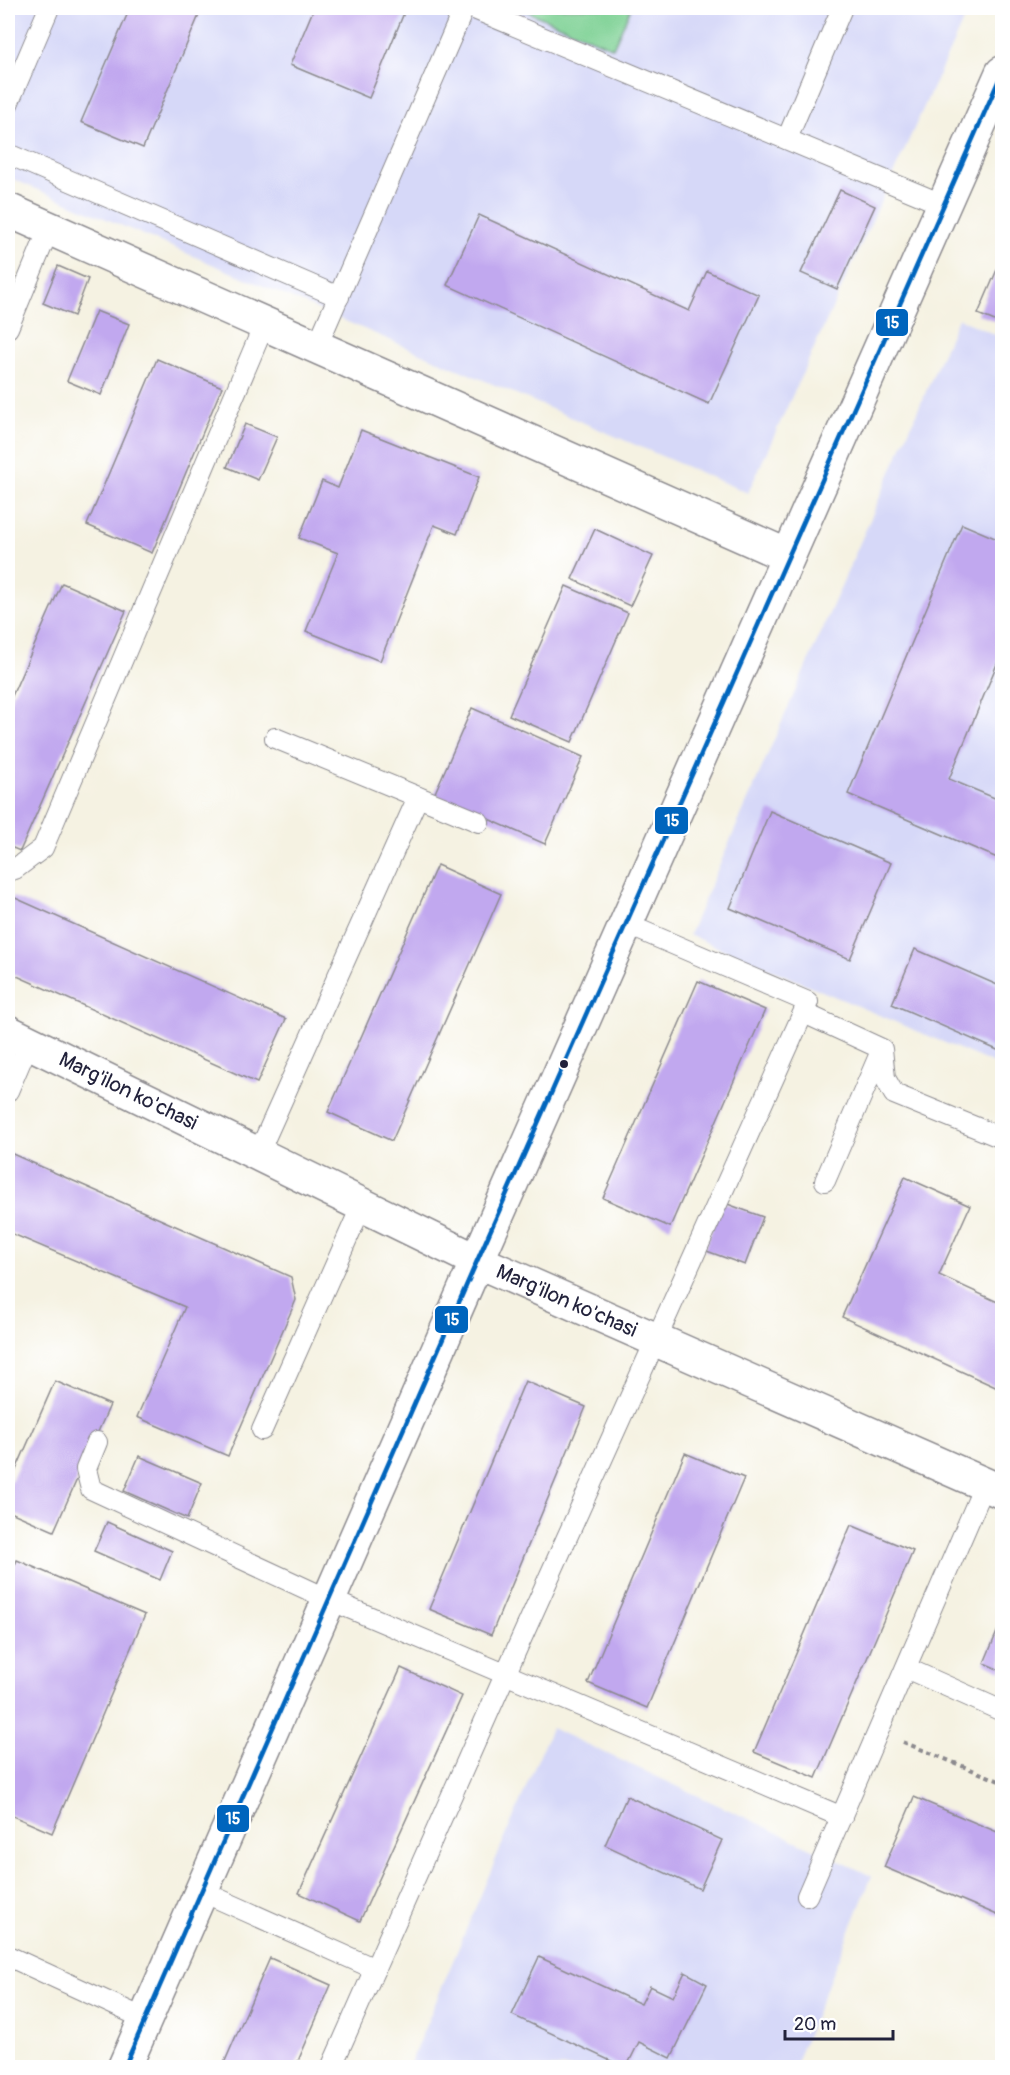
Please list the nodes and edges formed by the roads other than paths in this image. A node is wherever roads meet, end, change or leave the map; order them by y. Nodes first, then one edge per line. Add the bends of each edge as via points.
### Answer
1 (49, 8) edge
2 (464, 8) edge
3 (472, 8) edge
4 (842, 8) edge
5 (1002, 73) edge
6 (8, 105) edge
7 (787, 139) junction
8 (8, 154) edge
9 (944, 205) junction
10 (8, 210) edge
11 (49, 229) junction
12 (339, 297) junction
13 (264, 324) junction
14 (8, 328) edge
15 (317, 346) junction
16 (788, 556) junction
17 (274, 738) dead end
18 (418, 797) junction
19 (479, 822) dead end
20 (8, 871) edge
21 (626, 924) junction
22 (804, 1013) junction
23 (18, 1037) edge
24 (882, 1049) junction
25 (8, 1091) edge
26 (1002, 1138) edge
27 (258, 1154) junction
28 (825, 1181) dead end
29 (362, 1205) junction
30 (477, 1261) junction
31 (656, 1341) junction
32 (262, 1430) dead end
33 (98, 1442) dead end
34 (994, 1488) edge
35 (328, 1599) junction
36 (906, 1668) junction
37 (505, 1675) junction
38 (1002, 1711) edge
39 (842, 1817) junction
40 (201, 1891) junction
41 (807, 1896) dead end
42 (8, 1956) edge
43 (375, 1969) junction
44 (145, 2019) junction
45 (124, 2067) edge
46 (331, 2067) edge

1 - 6 lane
2 - 12 lane
3 - 7 lane
4 - 7 lane
5 - 9 street
7 - 9 lane
8 - 12 lane
9 - 16 street
10 - 11 street
11 - 13 street
11 - 14 lane
12 - 15 lane
13 - 15 street
13 - 20 lane via 44,848
15 - 16 street
16 - 21 street
17 - 18 lane
18 - 19 lane
18 - 27 lane
21 - 22 lane via 808,1002
21 - 30 street
22 - 24 lane
22 - 31 lane
23 - 25 lane
23 - 27 street, Marg'ilon ko'chasi
24 - 26 lane via 885,1078 894,1094
24 - 28 lane
27 - 29 street, Marg'ilon ko'chasi
29 - 30 street, Marg'ilon ko'chasi
29 - 32 lane
30 - 31 street, Marg'ilon ko'chasi
30 - 35 street
31 - 34 street, Marg'ilon ko'chasi
31 - 37 lane
33 - 35 lane via 86,1469 91,1489
34 - 36 lane
35 - 37 lane
35 - 40 street
36 - 38 lane
36 - 39 lane
37 - 39 lane
37 - 43 lane
39 - 41 lane
40 - 43 lane
40 - 44 street
42 - 44 lane
43 - 46 lane
44 - 45 street

